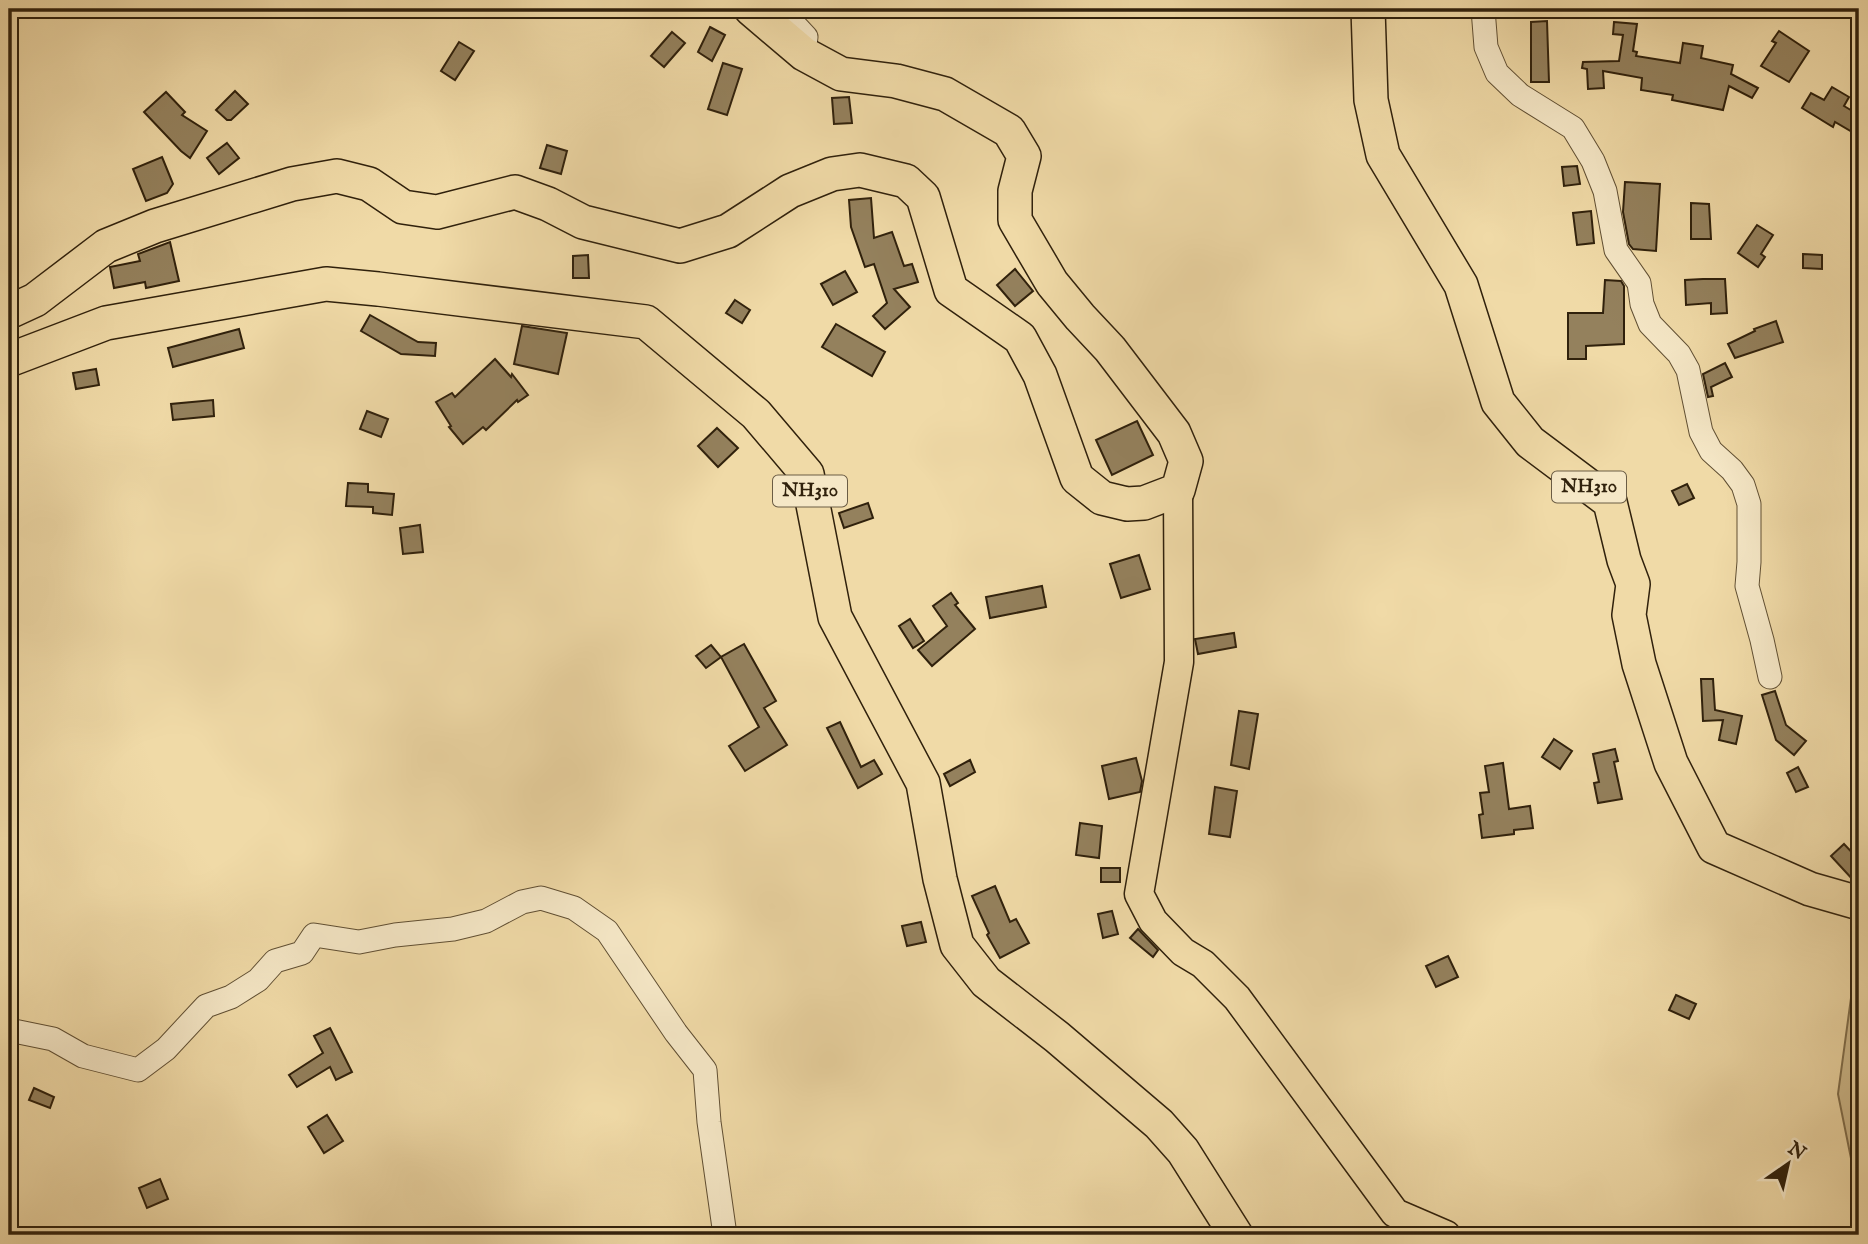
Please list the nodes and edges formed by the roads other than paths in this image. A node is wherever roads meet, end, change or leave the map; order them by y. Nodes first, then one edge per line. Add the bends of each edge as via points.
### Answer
1 (751, 9) edge
2 (780, 9) edge
3 (1368, 9) edge
4 (1483, 9) edge
5 (804, 54) junction
6 (9, 312) edge
7 (9, 360) edge
8 (1178, 490) junction
9 (1770, 677) dead end
10 (1859, 903) edge
11 (9, 1030) edge
12 (725, 1235) edge
13 (1236, 1235) edge
14 (1446, 1235) edge

1 - 5 highway
2 - 5 street via 806,37
3 - 10 highway, NH310 via 1371,100 1383,155 1461,285 1498,401 1530,442 1610,502 1633,584 1629,615 1639,664 1671,763 1714,847 1810,889
4 - 9 street via 1486,47 1497,73 1520,95 1573,128 1593,160 1605,191 1616,250 1639,283 1650,324 1688,370 1701,432 1711,452 1744,485 1749,504 1746,586
5 - 8 highway via 841,74 897,81 945,94 1009,131 1024,156 1015,191 1015,219 1052,283 1174,433 1186,461
6 - 8 highway via 35,300 106,246 292,184 337,176 369,184 403,207 437,212 515,192 583,222 680,246 728,231 800,187 832,174 860,170 906,181 923,197 951,290 1020,338 1040,375 1077,478 1102,498 1127,503 1144,503
7 - 13 highway, NH310 via 106,323 326,284 646,322 756,414 807,474 835,617 923,783 957,945 986,982 1159,1124 1183,1151
8 - 14 main road via 1180,662 1139,894 1153,921 1237,998 1395,1213
11 - 12 street via 54,1038 83,1056 138,1070 166,1049 206,1006 249,986 275,961 302,953 314,934 359,942 453,929 541,898 574,908 607,930 705,1070

